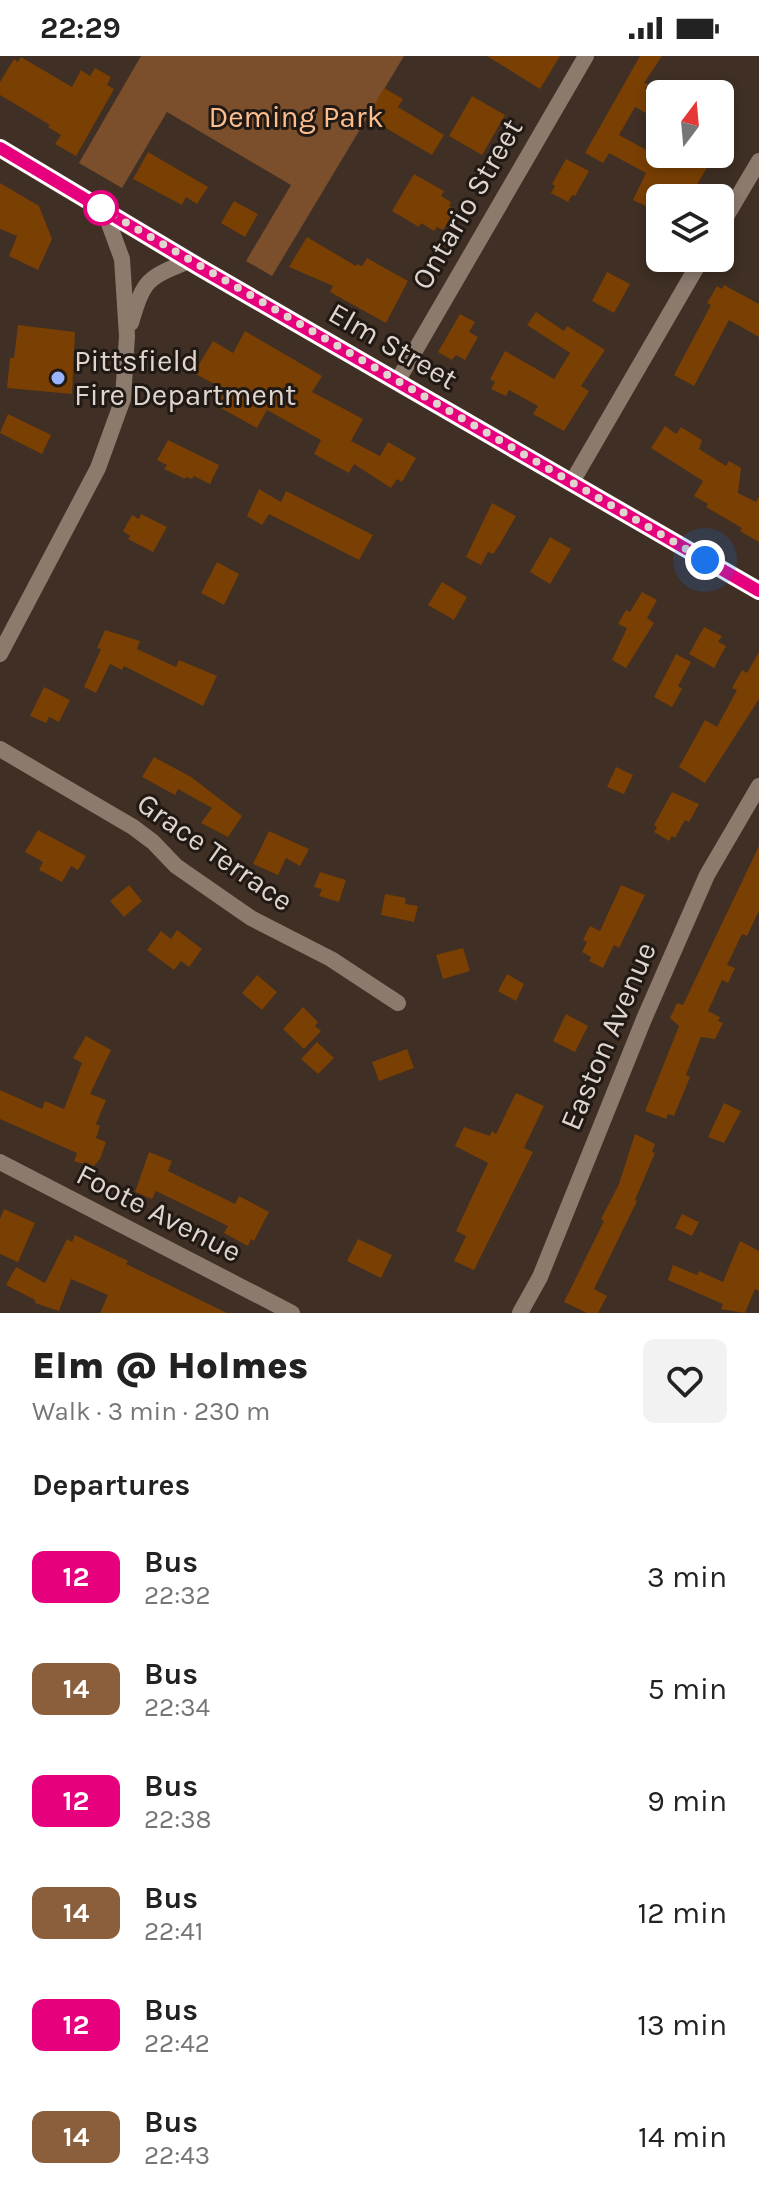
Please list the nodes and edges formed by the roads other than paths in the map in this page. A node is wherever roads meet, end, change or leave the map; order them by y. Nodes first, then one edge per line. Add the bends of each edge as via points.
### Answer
1 (586, 56) edge
2 (0, 148) edge
3 (759, 161) edge
4 (734, 203) edge
5 (104, 210) junction
6 (189, 261) junction
7 (694, 272) edge
8 (127, 336) junction
9 (398, 380) junction
10 (572, 482) junction
11 (759, 591) edge
12 (0, 654) edge
13 (0, 749) edge
14 (759, 786) edge
15 (398, 1003) dead end
16 (0, 1162) edge
17 (292, 1313) edge
18 (520, 1313) edge

1 - 9 street, Ontario Street
2 - 5 street, Elm Street
3 - 4 street
5 - 6 street, Elm Street
5 - 8 street via 122,259
6 - 8 street via 141,287
6 - 9 street, Elm Street
7 - 10 street
8 - 12 street via 123,399 98,468
9 - 10 street, Elm Street
10 - 11 street, Elm Street
13 - 15 street, Grace Terrace via 133,827 176,866 251,918 331,959
14 - 18 street, Easton Avenue via 707,875 540,1277
16 - 17 street, Foote Avenue

